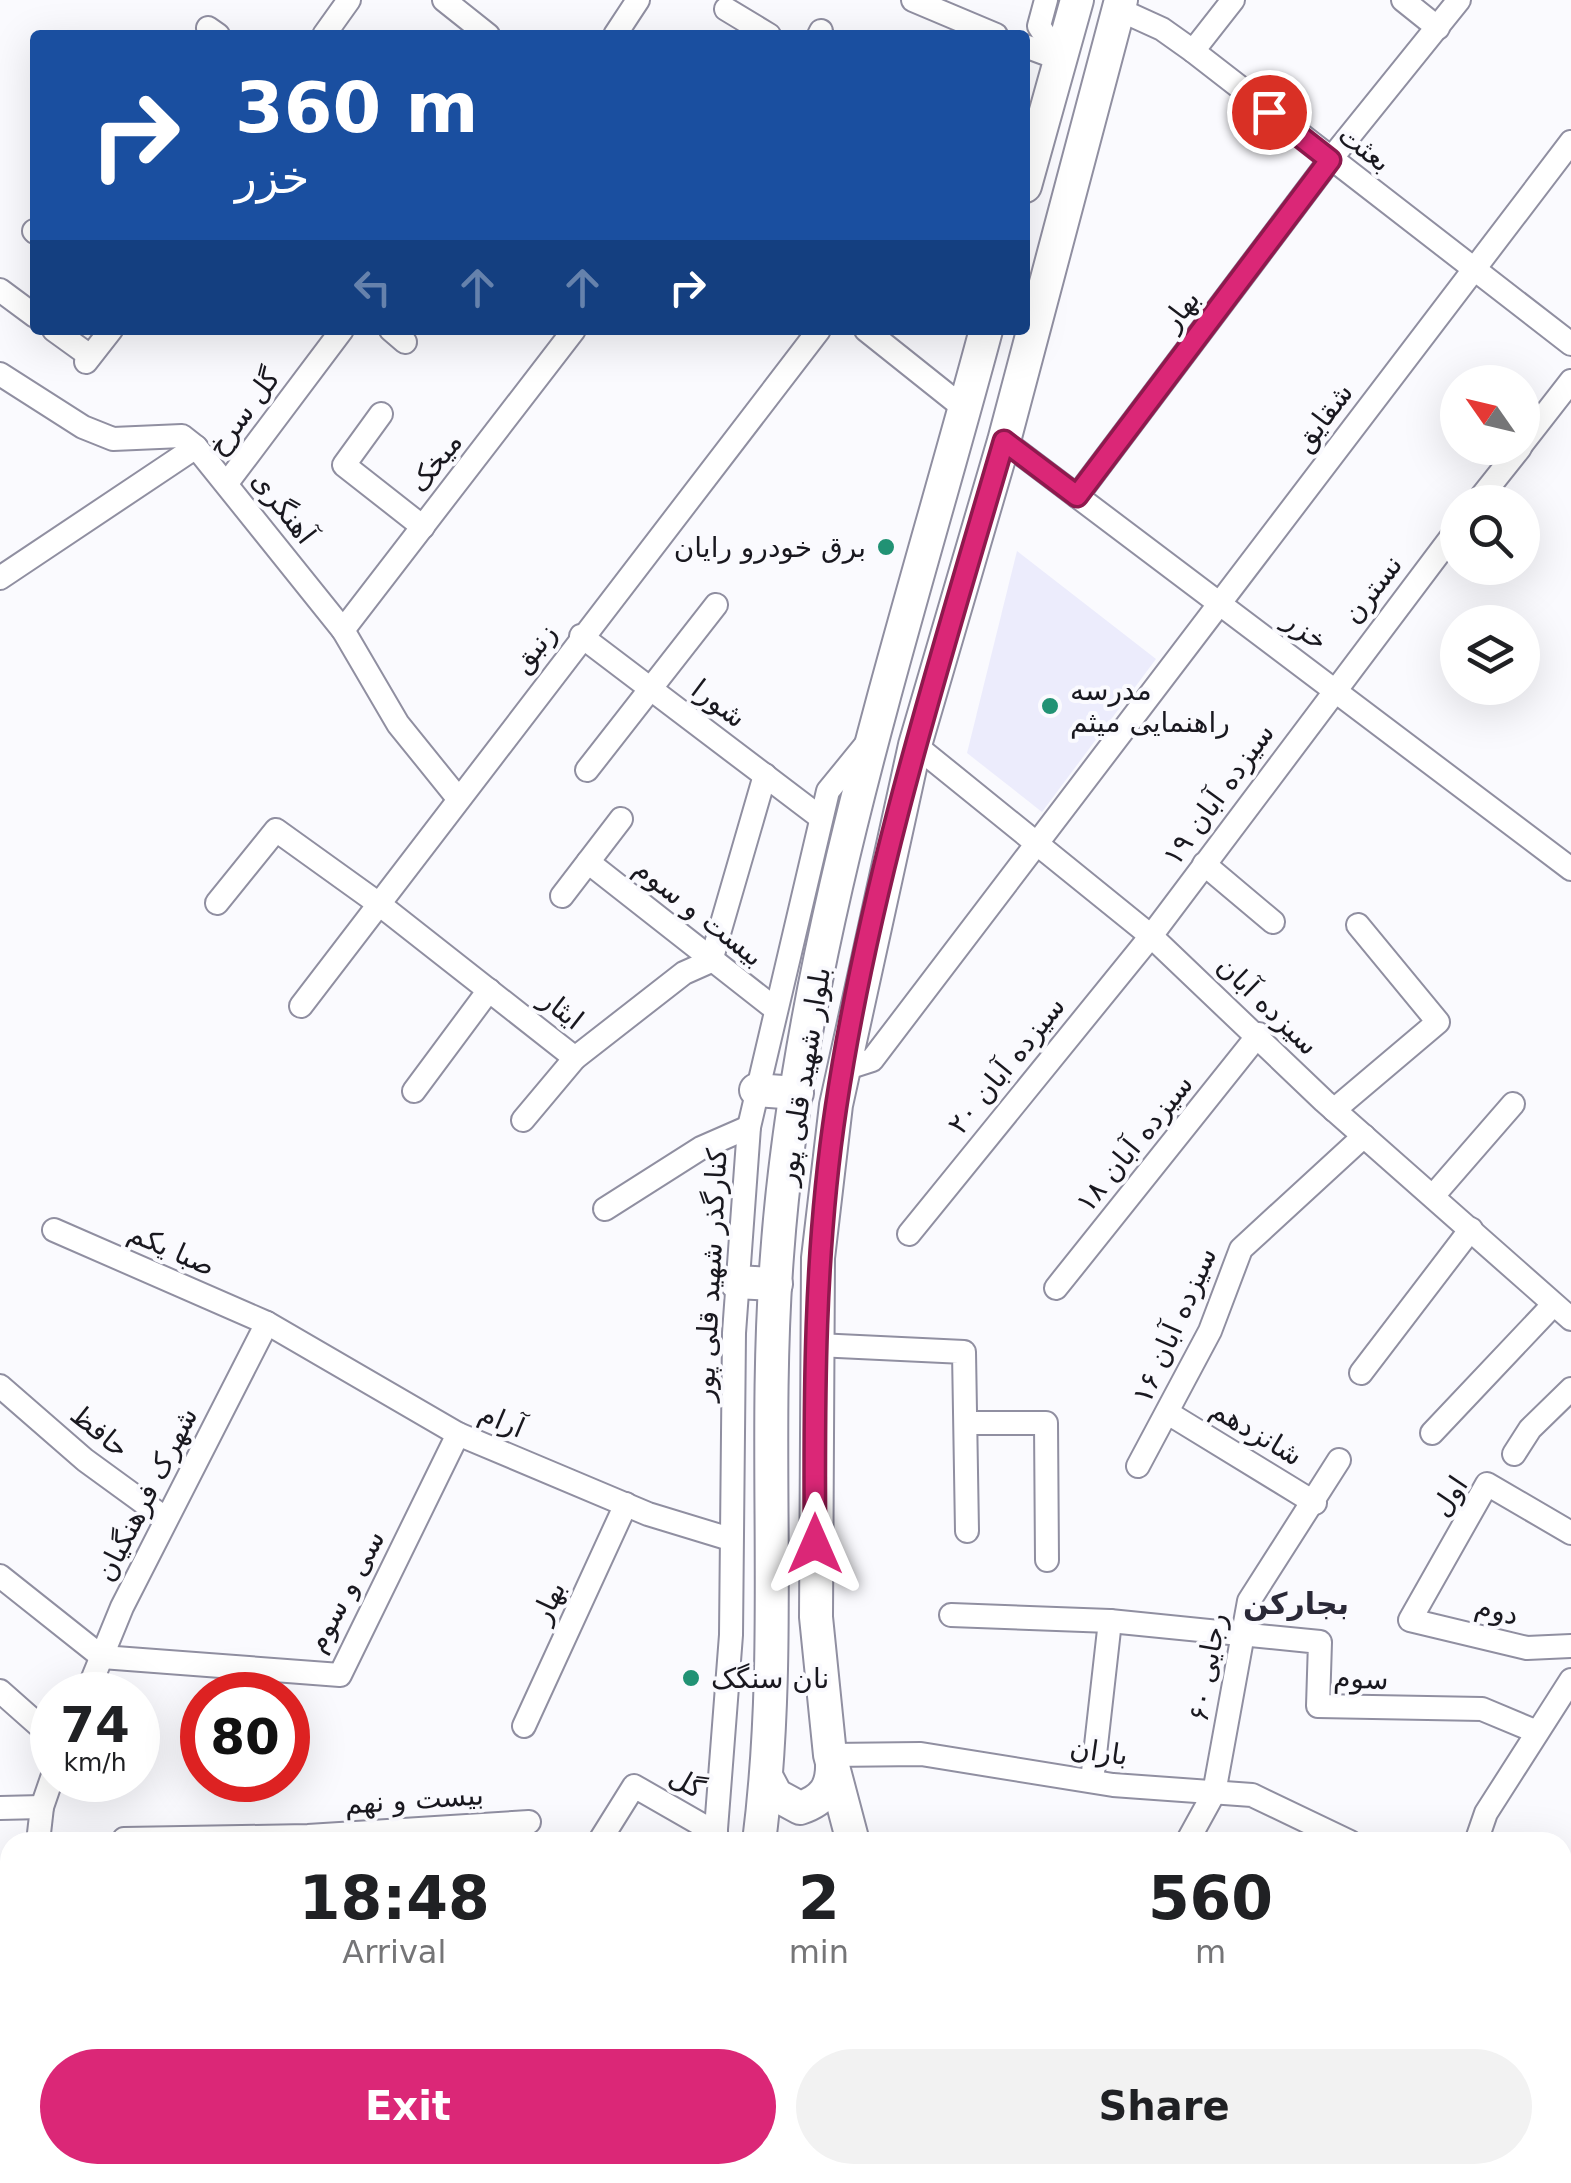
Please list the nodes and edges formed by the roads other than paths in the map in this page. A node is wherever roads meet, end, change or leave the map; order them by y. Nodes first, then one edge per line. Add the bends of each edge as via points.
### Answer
1 (349, 0) edge
2 (444, 0) edge
3 (638, 0) edge
4 (915, 0) edge
5 (1046, 0) edge
6 (1077, 0) edge
7 (1233, 0) edge
8 (1403, 0) edge
9 (1459, 0) edge
10 (1119, 4) edge
11 (726, 9) dead end
12 (1438, 28) junction
13 (328, 30) edge
14 (482, 30) edge
15 (619, 30) edge
16 (761, 30) edge
17 (984, 30) edge
18 (1030, 48) edge
19 (1193, 51) junction
20 (1060, 59) junction
21 (1571, 142) edge
22 (1330, 160) junction
23 (1030, 168) edge
24 (1473, 267) junction
25 (0, 290) edge
26 (30, 312) edge
27 (60, 335) edge
28 (107, 335) edge
29 (338, 335) edge
30 (570, 335) edge
31 (814, 335) edge
32 (872, 335) edge
33 (985, 335) edge
34 (1571, 344) edge
35 (0, 374) edge
36 (1571, 381) edge
37 (965, 409) junction
38 (381, 414) dead end
39 (1540, 421) edge
40 (1004, 441) junction
41 (196, 448) junction
42 (1506, 465) edge
43 (227, 483) junction
44 (1490, 485) edge
45 (1077, 496) junction
46 (423, 527) junction
47 (1440, 551) edge
48 (0, 578) edge
49 (1221, 603) junction
50 (716, 604) dead end
51 (343, 630) junction
52 (582, 636) junction
53 (1334, 688) junction
54 (651, 689) junction
55 (874, 735) junction
56 (915, 745) junction
57 (588, 770) dead end
58 (765, 775) junction
59 (457, 798) junction
60 (821, 818) junction
61 (622, 819) dead end
62 (1036, 840) junction
63 (588, 862) junction
64 (1204, 864) junction
65 (1571, 869) edge
66 (562, 896) dead end
67 (217, 903) dead end
68 (380, 904) junction
69 (1272, 922) dead end
70 (1358, 925) dead end
71 (1151, 936) junction
72 (711, 962) junction
73 (488, 990) junction
74 (301, 1006) dead end
75 (774, 1008) junction
76 (1259, 1034) junction
77 (576, 1058) junction
78 (844, 1069) junction
79 (756, 1090) junction
80 (414, 1092) dead end
81 (796, 1093) junction
82 (1513, 1104) dead end
83 (1334, 1110) junction
84 (524, 1120) dead end
85 (749, 1126) junction
86 (1364, 1136) junction
87 (1433, 1196) junction
88 (605, 1209) dead end
89 (1472, 1228) junction
90 (54, 1230) dead end
91 (909, 1234) dead end
92 (736, 1282) junction
93 (776, 1284) junction
94 (1056, 1288) dead end
95 (1562, 1312) edge
96 (267, 1323) junction
97 (817, 1345) junction
98 (1360, 1373) dead end
99 (0, 1386) edge
100 (1571, 1389) edge
101 (1168, 1413) junction
102 (968, 1423) junction
103 (1432, 1433) dead end
104 (458, 1434) junction
105 (1514, 1454) dead end
106 (1339, 1460) dead end
107 (1138, 1466) dead end
108 (1315, 1502) junction
109 (626, 1504) junction
110 (166, 1519) junction
111 (967, 1531) dead end
112 (1571, 1533) edge
113 (730, 1539) junction
114 (1047, 1560) dead end
115 (5, 1587) edge
116 (951, 1615) dead end
117 (1410, 1620) joint
118 (1110, 1621) junction
119 (1245, 1637) junction
120 (1571, 1646) edge
121 (102, 1657) junction
122 (96, 1672) edge
123 (1571, 1680) edge
124 (0, 1691) edge
125 (1564, 1706) edge
126 (30, 1718) edge
127 (524, 1726) dead end
128 (1537, 1732) junction
129 (831, 1758) junction
130 (767, 1778) junction
131 (1092, 1782) junction
132 (1214, 1793) junction
133 (44, 1802) edge
134 (42, 1807) junction
135 (0, 1808) edge
136 (528, 1822) dead end
137 (39, 1832) edge
138 (391, 1832) edge
139 (604, 1832) edge
140 (706, 1832) edge
141 (715, 1832) edge
142 (760, 1832) edge
143 (850, 1832) edge
144 (1193, 1832) edge
145 (1321, 1832) edge
146 (1479, 1832) edge

1 - 13 street
2 - 14 street
3 - 15 street
4 - 17 street
5 - 20 street via 1039,26
6 - 20 highway
7 - 19 street
8 - 12 street
9 - 12 street, بهار
10 - 19 street, بعثت
10 - 40 highway, بلوار شهید قلی پور
11 - 16 street
12 - 22 street, بهار
18 - 20 street
19 - 22 street, بعثت
20 - 23 highway
21 - 24 street, شقایق
22 - 24 street, بعثت
22 - 45 street, بهار
24 - 34 street, بعثت
24 - 49 street, شقایق
25 - 26 street
27 - 28 street via 88,359
29 - 43 street, گل سرخ
30 - 46 street, میخک
31 - 52 street, زنبق
32 - 37 street
33 - 37 highway, بلوار شهید قلی پور
35 - 41 street via 82,427 113,439 182,436
36 - 39 street
37 - 55 highway, بلوار شهید قلی پور
38 - 46 street via 344,465
40 - 45 street, خزر
40 - 56 highway, بلوار شهید قلی پور
41 - 43 street, آهنگری
41 - 48 street
42 - 44 street
43 - 51 street, آهنگری
45 - 49 street, خزر
46 - 51 street, میخک
47 - 53 street, نسترن
49 - 53 street, خزر
49 - 62 street, شقایق
50 - 54 street
51 - 59 street, آهنگری via 398,724
52 - 54 street, شورا
52 - 59 street, زنبق
53 - 64 street, سیزده آبان ۱۹
53 - 65 street, خزر
54 - 57 street
54 - 58 street, شورا
55 - 60 street, کنارگذر شهید قلی پور via 828,791
55 - 81 highway, بلوار شهید قلی پور
56 - 62 street, سیزده آبان
56 - 78 highway, بلوار شهید قلی پور
58 - 60 street, شورا
58 - 72 street
59 - 68 street, زنبق
60 - 75 street, کنارگذر شهید قلی پور
61 - 63 street
62 - 71 street, سیزده آبان
62 - 78 street, شقایق via 872,1060
63 - 66 street
63 - 72 street, بیست و سوم
64 - 69 street
64 - 71 street, سیزده آبان ۱۹
67 - 68 street, ایثار via 276,830
68 - 73 street, ایثار
68 - 74 street, زنبق
70 - 83 street via 1438,1022
71 - 76 street, سیزده آبان
71 - 91 street, سیزده آبان ۲۰
72 - 75 street, بیست و سوم
72 - 77 street, ایثار via 684,973
73 - 77 street, ایثار
73 - 80 street
75 - 79 street, کنارگذر شهید قلی پور
76 - 83 street, سیزده آبان
76 - 94 street, سیزده آبان ۱۸
77 - 84 street
78 - 97 highway, بلوار شهید قلی پور via 818,1258
79 - 81 highway
79 - 85 street, کنارگذر شهید قلی پور
81 - 93 highway, بلوار شهید قلی پور
82 - 87 street
83 - 86 street, سیزده آبان
85 - 88 street
85 - 92 street, کنارگذر شهید قلی پور
86 - 87 street, سیزده آبان
86 - 101 street, سیزده آبان ۱۶ via 1241,1249 1210,1331
87 - 89 street, سیزده آبان
89 - 95 street, سیزده آبان
89 - 98 street
90 - 96 street, صبا یکم
92 - 93 highway
92 - 113 street, کنارگذر شهید قلی پور
93 - 130 highway, بلوار شهید قلی پور
95 - 103 street
96 - 104 street, آرام
96 - 110 street, شهرک فرهنگیان
97 - 102 street via 964,1352
97 - 129 highway, بلوار شهید قلی پور via 816,1617
99 - 110 street, حافظ
100 - 105 street
101 - 107 street, سیزده آبان ۱۶
101 - 108 street, شانزدهم
102 - 111 street
102 - 114 street via 1046,1424
104 - 109 street, آرام
104 - 121 street, سی و سوم via 340,1676
106 - 108 street, رجایی ۶۰
108 - 119 street, رجایی ۶۰ via 1249,1601
109 - 113 street, آرام
109 - 127 street, بهار
110 - 121 street, شهرک فرهنگیان
112 - 117 street, اول via 1487,1484
113 - 141 street, کنارگذر شهید قلی پور via 731,1635
115 - 121 street
116 - 118 street
117 - 120 street, دوم via 1527,1648
118 - 119 street
118 - 131 street
119 - 128 street, سوم via 1320,1642 1318,1706 1482,1708
119 - 132 street, رجایی ۶۰
121 - 122 street, شهرک فرهنگیان
123 - 125 street
124 - 126 street
125 - 128 street
128 - 146 street
129 - 130 highway via 826,1792 800,1808 776,1795
129 - 131 street, باران via 921,1754
129 - 143 highway, بلوار شهید قلی پور
130 - 142 highway, بلوار شهید قلی پور
131 - 132 street, باران
132 - 144 street, رجایی ۶۰
132 - 145 street, باران via 1252,1796
133 - 134 street
134 - 135 street
134 - 137 street
136 - 138 street, بیست و نهم
139 - 140 street, گل via 634,1786

